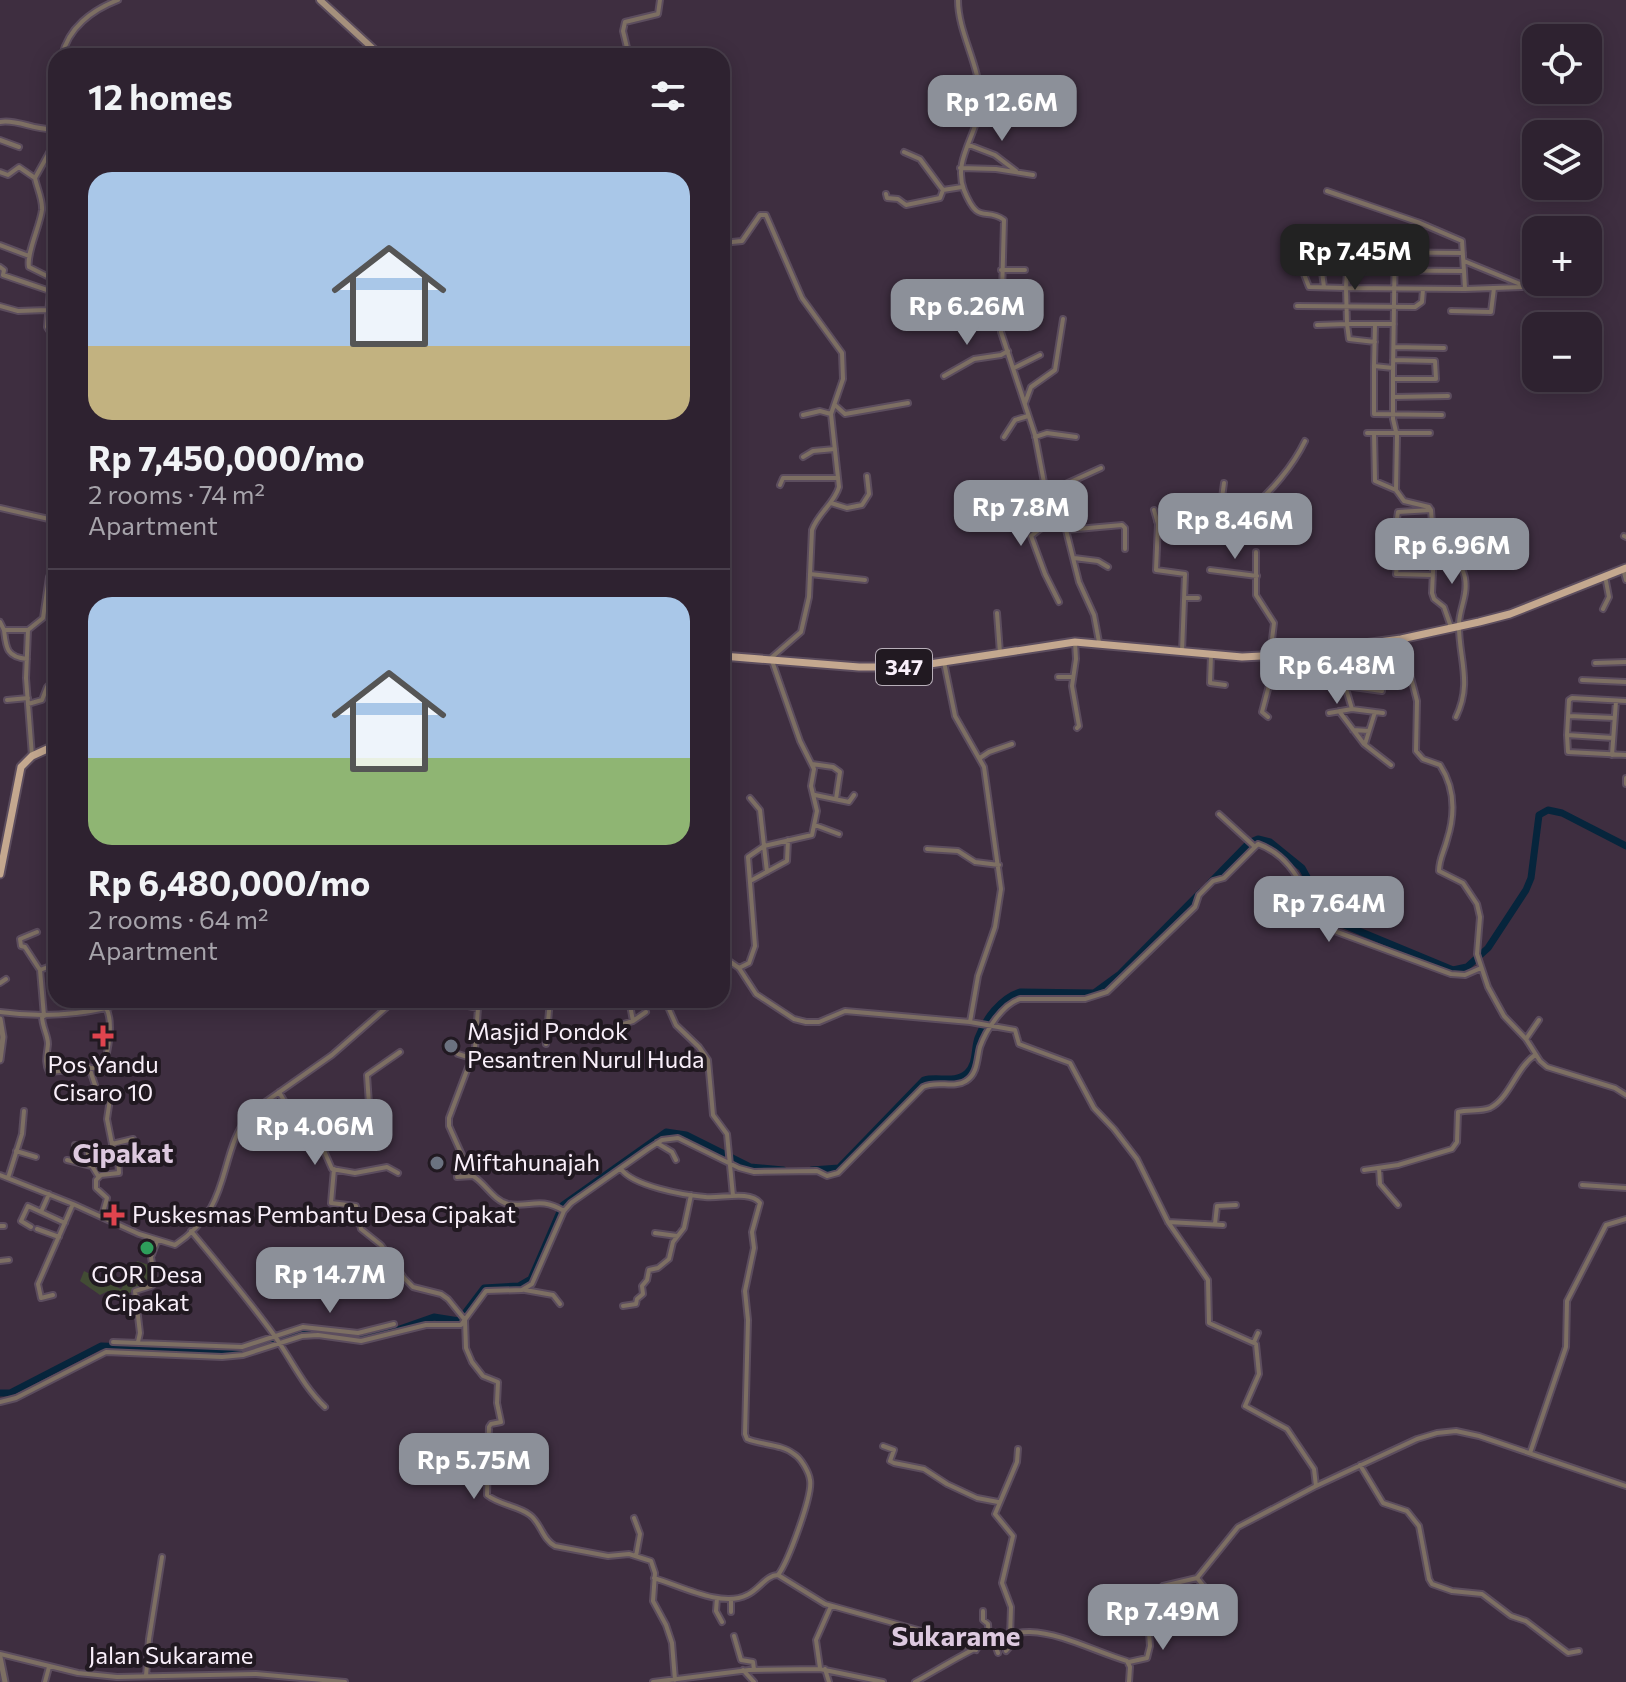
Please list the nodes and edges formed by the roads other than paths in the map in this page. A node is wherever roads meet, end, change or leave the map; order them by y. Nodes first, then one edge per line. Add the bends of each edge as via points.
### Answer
1 (118, 0) edge
2 (320, 0) edge
3 (660, 0) edge
4 (958, 0) edge
5 (65, 48) edge
6 (375, 48) edge
7 (627, 48) edge
8 (0, 123) edge
9 (48, 128) edge
10 (0, 140) edge
11 (969, 145) junction
12 (19, 147) dead end
13 (904, 152) dead end
14 (48, 157) edge
15 (960, 168) junction
16 (0, 172) edge
17 (1018, 172) junction
18 (1033, 175) dead end
19 (35, 178) junction
20 (962, 187) junction
21 (943, 190) junction
22 (1327, 191) dead end
23 (886, 194) dead end
24 (1363, 239) dead end
25 (730, 242) edge
26 (0, 245) edge
27 (1361, 252) dead end
28 (1395, 253) junction
29 (1463, 253) junction
30 (29, 256) junction
31 (1464, 261) junction
32 (0, 267) edge
33 (1302, 269) dead end
34 (1001, 270) junction
35 (1025, 270) dead end
36 (1395, 270) junction
37 (1464, 271) junction
38 (1322, 272) dead end
39 (48, 276) edge
40 (1324, 287) junction
41 (1346, 288) junction
42 (1395, 288) junction
43 (1494, 288) junction
44 (1423, 289) junction
45 (1465, 289) junction
46 (48, 290) edge
47 (48, 304) edge
48 (0, 306) edge
49 (1297, 306) dead end
50 (1347, 306) junction
51 (1395, 306) junction
52 (47, 310) junction
53 (1451, 311) dead end
54 (1063, 319) dead end
55 (1347, 324) junction
56 (1375, 324) junction
57 (1394, 324) junction
58 (1317, 325) dead end
59 (48, 329) edge
60 (1375, 342) junction
61 (1394, 347) junction
62 (1444, 348) dead end
63 (1008, 351) junction
64 (1040, 355) dead end
65 (1393, 360) junction
66 (1374, 366) junction
67 (1014, 368) junction
68 (1393, 368) junction
69 (944, 376) dead end
70 (1393, 379) junction
71 (1448, 396) dead end
72 (1393, 397) junction
73 (908, 403) dead end
74 (835, 405) junction
75 (1024, 406) junction
76 (831, 414) junction
77 (1393, 414) junction
78 (803, 415) dead end
79 (1442, 415) dead end
80 (1028, 416) junction
81 (1367, 433) dead end
82 (1374, 433) junction
83 (1396, 433) junction
84 (1430, 433) dead end
85 (1004, 437) dead end
86 (1035, 437) junction
87 (1076, 437) dead end
88 (1305, 441) dead end
89 (835, 449) junction
90 (803, 457) dead end
91 (1101, 468) dead end
92 (867, 476) dead end
93 (838, 478) junction
94 (1224, 483) dead end
95 (780, 485) dead end
96 (1396, 490) junction
97 (1046, 493) junction
98 (831, 503) junction
99 (0, 508) edge
100 (1154, 510) dead end
101 (1431, 510) junction
102 (48, 519) edge
103 (1232, 519) junction
104 (1061, 521) junction
105 (1157, 521) junction
106 (1066, 530) junction
107 (1397, 531) junction
108 (1433, 532) junction
109 (1395, 548) junction
110 (1456, 548) dead end
111 (1125, 549) dead end
112 (1434, 549) junction
113 (1256, 552) dead end
114 (1074, 558) junction
115 (1108, 567) dead end
116 (1625, 568) edge
117 (1210, 570) dead end
118 (810, 574) junction
119 (1433, 575) junction
120 (1257, 576) junction
121 (1605, 576) junction
122 (865, 580) dead end
123 (1626, 580) edge
124 (48, 585) edge
125 (1185, 598) junction
126 (1198, 598) dead end
127 (1059, 602) dead end
128 (1603, 609) dead end
129 (997, 613) dead end
130 (0, 622) edge
131 (1456, 628) junction
132 (4, 630) junction
133 (28, 630) junction
134 (1401, 639) junction
135 (1075, 642) junction
136 (1097, 642) junction
137 (1334, 649) junction
138 (1182, 652) junction
139 (1000, 653) junction
140 (1211, 655) junction
141 (1270, 656) junction
142 (730, 657) edge
143 (27, 659) junction
144 (772, 661) junction
145 (944, 662) junction
146 (1626, 662) edge
147 (1595, 663) dead end
148 (1058, 677) dead end
149 (1072, 677) junction
150 (1582, 680) dead end
151 (1626, 682) edge
152 (1225, 685) dead end
153 (48, 686) edge
154 (1346, 686) junction
155 (1382, 691) dead end
156 (28, 698) junction
157 (7, 700) dead end
158 (1616, 700) junction
159 (1626, 701) edge
160 (28, 704) junction
161 (1352, 709) junction
162 (1339, 711) junction
163 (1375, 712) junction
164 (1329, 713) dead end
165 (1383, 713) dead end
166 (1569, 716) junction
167 (1268, 717) dead end
168 (1456, 717) dead end
169 (1615, 719) junction
170 (1077, 728) dead end
171 (1353, 730) junction
172 (1369, 731) junction
173 (1567, 735) junction
174 (1613, 738) junction
175 (1012, 744) dead end
176 (1364, 744) junction
177 (48, 749) edge
178 (1612, 755) junction
179 (1626, 755) edge
180 (32, 756) junction
181 (980, 758) junction
182 (812, 764) junction
183 (1391, 765) dead end
184 (815, 795) junction
185 (854, 795) dead end
186 (750, 798) dead end
187 (836, 799) junction
188 (1219, 814) dead end
189 (815, 825) junction
190 (839, 834) dead end
191 (788, 840) junction
192 (1252, 844) junction
193 (764, 846) junction
194 (927, 849) dead end
195 (999, 865) junction
196 (767, 872) junction
197 (0, 874) edge
198 (751, 880) junction
199 (37, 932) dead end
200 (730, 962) edge
201 (1480, 966) junction
202 (48, 967) edge
203 (739, 968) junction
204 (40, 970) junction
205 (6, 979) dead end
206 (0, 983) edge
207 (106, 1008) joint
208 (386, 1008) edge
209 (478, 1008) edge
210 (549, 1008) edge
211 (631, 1008) edge
212 (669, 1008) edge
213 (0, 1012) edge
214 (646, 1012) dead end
215 (43, 1016) junction
216 (0, 1019) edge
217 (1539, 1020) dead end
218 (633, 1021) junction
219 (970, 1022) junction
220 (992, 1025) junction
221 (617, 1026) dead end
222 (1526, 1039) junction
223 (546, 1044) dead end
224 (400, 1052) dead end
225 (458, 1054) dead end
226 (1535, 1055) junction
227 (471, 1058) junction
228 (0, 1060) edge
229 (89, 1067) junction
230 (274, 1095) junction
231 (1626, 1095) edge
232 (24, 1111) dead end
233 (318, 1137) junction
234 (133, 1139) dead end
235 (657, 1143) junction
236 (112, 1144) junction
237 (16, 1151) junction
238 (36, 1157) dead end
239 (67, 1160) dead end
240 (676, 1160) dead end
241 (75, 1161) junction
242 (731, 1163) junction
243 (466, 1164) dead end
244 (89, 1165) junction
245 (621, 1168) junction
246 (1379, 1168) junction
247 (334, 1169) junction
248 (1364, 1170) dead end
249 (398, 1173) dead end
250 (0, 1175) edge
251 (98, 1176) junction
252 (457, 1177) dead end
253 (8, 1178) junction
254 (1582, 1185) dead end
255 (1626, 1188) edge
256 (49, 1194) junction
257 (691, 1195) junction
258 (733, 1196) junction
259 (73, 1204) junction
260 (1236, 1205) dead end
261 (1398, 1205) dead end
262 (562, 1209) junction
263 (41, 1212) junction
264 (102, 1217) junction
265 (1626, 1219) edge
266 (1168, 1222) junction
267 (65, 1223) junction
268 (1215, 1224) junction
269 (1223, 1225) dead end
270 (31, 1227) dead end
271 (37, 1229) dead end
272 (191, 1231) junction
273 (655, 1233) dead end
274 (677, 1236) junction
275 (59, 1237) junction
276 (157, 1241) junction
277 (9, 1260) dead end
278 (0, 1261) edge
279 (522, 1290) junction
280 (53, 1295) dead end
281 (560, 1304) dead end
282 (623, 1306) dead end
283 (463, 1319) junction
284 (394, 1324) dead end
285 (1258, 1333) dead end
286 (277, 1340) junction
287 (113, 1342) dead end
288 (1254, 1342) junction
289 (134, 1346) junction
290 (0, 1402) edge
291 (325, 1407) dead end
292 (883, 1446) dead end
293 (1018, 1449) dead end
294 (1530, 1453) junction
295 (1360, 1465) junction
296 (1316, 1486) junction
297 (1626, 1486) edge
298 (998, 1502) junction
299 (634, 1518) dead end
300 (636, 1556) junction
301 (162, 1557) dead end
302 (778, 1575) junction
303 (654, 1578) junction
304 (1197, 1578) junction
305 (717, 1598) junction
306 (731, 1601) junction
307 (831, 1606) junction
308 (1216, 1610) dead end
309 (983, 1611) dead end
310 (731, 1612) dead end
311 (722, 1622) dead end
312 (734, 1636) dead end
313 (1011, 1636) junction
314 (991, 1643) junction
315 (976, 1650) junction
316 (1006, 1651) dead end
317 (1579, 1651) dead end
318 (998, 1653) dead end
319 (0, 1656) edge
320 (1129, 1662) junction
321 (49, 1667) junction
322 (823, 1669) junction
323 (743, 1670) junction
324 (754, 1670) junction
325 (146, 1676) junction
326 (100, 1679) edge
327 (198, 1679) edge
328 (675, 1680) junction
329 (5, 1682) edge
330 (45, 1682) edge
331 (345, 1682) edge
332 (653, 1682) edge
333 (754, 1682) edge
334 (829, 1682) edge
335 (883, 1682) edge
336 (915, 1682) edge
337 (1129, 1682) edge

1 - 5 street via 88,15
2 - 6 main road
3 - 7 street via 658,14 625,22
4 - 11 street via 980,99
8 - 9 street
10 - 12 street
11 - 15 street
11 - 17 street
13 - 21 street via 920,159
14 - 19 street
15 - 17 street
15 - 20 street
16 - 19 street via 8,175 19,167
17 - 18 street
19 - 30 street via 42,210
20 - 21 street
20 - 34 street via 977,212 1004,220
21 - 23 street via 940,198 906,205
22 - 29 street via 1460,240
24 - 28 street via 1395,238
25 - 74 street via 742,241 760,215 766,215 802,298 842,353 843,379
26 - 30 street
27 - 28 street
28 - 29 street
28 - 36 street
29 - 31 street
30 - 39 street via 29,267
31 - 37 street
31 - 43 street via 1525,286
32 - 46 street via 3,275
33 - 40 street via 1307,286
34 - 35 street
34 - 63 street via 1000,325
36 - 37 street
36 - 41 street via 1347,270
36 - 42 street
37 - 45 street
38 - 40 street
40 - 41 street
41 - 42 street
41 - 50 street
42 - 44 street
42 - 51 street
43 - 45 street
43 - 53 street via 1491,312
44 - 45 street
44 - 51 street via 1420,305
47 - 52 street
48 - 52 street
49 - 50 street
50 - 51 street
50 - 55 street
51 - 57 street
52 - 59 street
54 - 75 street via 1055,370 1031,387
55 - 56 street
55 - 58 street
55 - 60 street via 1349,339
56 - 57 street
56 - 60 street
57 - 61 street
60 - 66 street
61 - 62 street
61 - 65 street
63 - 67 street
63 - 69 street via 974,359
64 - 67 street
65 - 68 street
65 - 70 street via 1435,361 1437,375
66 - 68 street
66 - 77 street via 1373,412
67 - 75 street
68 - 70 street
70 - 72 street
71 - 72 street
72 - 77 street
73 - 74 street via 845,414
74 - 76 street
75 - 80 street
76 - 78 street
76 - 89 street
77 - 79 street
77 - 83 street
80 - 85 street via 1015,420
80 - 86 street
81 - 82 street
82 - 83 street
82 - 96 street via 1375,481
83 - 84 street
83 - 96 street
86 - 87 street
86 - 97 street
88 - 103 street via 1271,487 1247,512
89 - 90 street
89 - 93 street
91 - 97 street
92 - 98 street via 869,494 862,505
93 - 95 street via 783,478
93 - 98 street
94 - 103 street via 1221,505
96 - 101 street via 1401,499
97 - 104 street
98 - 118 street via 812,530
99 - 102 street
100 - 105 street
101 - 107 street via 1398,512
101 - 108 street
103 - 105 street via 1224,525
104 - 106 street
104 - 127 street via 1031,536
105 - 125 street via 1156,570 1184,573
106 - 111 street via 1122,525
106 - 114 street
107 - 108 street
107 - 109 street
108 - 112 street
109 - 112 street
109 - 119 street via 1396,574
110 - 131 street via 1466,591
112 - 119 street
113 - 120 street
114 - 115 street
114 - 136 street via 1094,615
116 - 121 main road, 347
116 - 123 street
117 - 120 street
118 - 122 street
118 - 144 street via 801,632
119 - 131 street via 1434,599
120 - 141 street via 1256,595 1274,623
121 - 128 street via 1609,597
121 - 131 main road, 347 via 1510,614
124 - 133 street via 43,618
125 - 126 street
125 - 138 street
129 - 139 street
130 - 132 street
131 - 134 main road, 347
131 - 168 street via 1465,663 1465,689
132 - 133 street
132 - 143 street via 9,652
133 - 143 street
134 - 137 main road, 347
134 - 201 street via 1417,701 1416,751 1440,765 1453,801 1439,871 1463,883 1477,904
135 - 136 main road, 347
135 - 139 main road, 347
135 - 149 street
136 - 138 main road, 347
137 - 141 main road, 347
137 - 154 street
138 - 140 main road, 347
139 - 145 main road, 347
140 - 141 main road, 347
140 - 152 street via 1210,683
141 - 167 street via 1273,670 1262,712
142 - 144 main road, 347
143 - 156 street
144 - 145 main road, 347 via 872,668
144 - 182 street
145 - 181 street via 955,716
146 - 147 street
148 - 149 street
149 - 170 street
150 - 151 street
153 - 160 street via 42,700
154 - 155 street
154 - 161 street
156 - 157 street
156 - 160 street
158 - 159 street
158 - 166 street via 1571,698
158 - 169 street
160 - 180 street
161 - 162 street
161 - 163 street
162 - 164 street
162 - 171 street
163 - 165 street
163 - 172 street
166 - 169 street
166 - 173 street
169 - 174 street
171 - 172 street
171 - 176 street
172 - 176 street
173 - 174 street
173 - 178 street via 1569,753
174 - 178 street
175 - 181 street
176 - 183 street
177 - 180 main road
178 - 179 street
180 - 197 main road via 17,778
181 - 195 street
182 - 184 street
182 - 187 street via 840,772
184 - 187 street
184 - 189 street
185 - 187 street via 849,802
186 - 193 street via 760,810
188 - 192 street
189 - 190 street
189 - 191 street via 808,837
191 - 193 street
191 - 196 street via 787,861
192 - 201 street via 1264,845 1292,868 1327,925 1337,932 1451,974 1465,975
192 - 220 street via 1107,992 1085,999 1014,1000
193 - 196 street
193 - 198 street via 748,857
194 - 195 street via 958,851 975,862
195 - 219 street via 999,908
196 - 198 street
198 - 203 street via 755,946 749,963
199 - 204 street via 20,939
200 - 203 street
201 - 222 street via 1496,1004
202 - 204 street
203 - 219 street via 756,994 806,1022 845,1011
204 - 215 street
205 - 206 street
207 - 215 street
207 - 229 street via 110,1031 104,1065
208 - 230 street via 332,1055
209 - 227 street
210 - 223 street
211 - 218 street
212 - 242 street via 676,1025 708,1060 713,1115 725,1129
213 - 215 street
214 - 218 street
215 - 229 street via 49,1072
216 - 228 street
217 - 222 street
218 - 221 street
219 - 220 street
220 - 242 street via 969,1079 923,1087 838,1173 754,1172
220 - 266 street via 1015,1030 1019,1044 1072,1066 1094,1108 1137,1159
222 - 226 street
224 - 233 street via 367,1075 369,1104 362,1120
225 - 227 street
226 - 231 street via 1547,1067
226 - 246 street via 1492,1106 1457,1114 1452,1149
227 - 243 street via 449,1118
229 - 236 street via 97,1091 110,1099
230 - 233 street
230 - 272 street via 241,1124 216,1202
232 - 237 street
233 - 247 street
234 - 236 street
235 - 240 street
235 - 242 street via 678,1138
235 - 245 street
236 - 251 street via 120,1171
237 - 238 street
237 - 253 street
239 - 241 street
241 - 244 street
241 - 244 street via 75,1145 87,1146
242 - 258 street
244 - 251 street
245 - 257 street via 645,1185
245 - 262 street
246 - 248 street
246 - 261 street via 1380,1184
247 - 249 street via 355,1173 387,1167
247 - 283 street via 331,1203 356,1206 361,1229 381,1245 404,1278 413,1287 441,1294
250 - 253 street
251 - 264 street via 96,1188 107,1198
252 - 262 street via 473,1176 510,1205 542,1202
253 - 256 street
254 - 255 street
256 - 259 street
256 - 263 street
257 - 258 street
257 - 274 street via 686,1224
258 - 302 street via 753,1197 760,1203 745,1291 745,1434 757,1443 793,1452 810,1480 798,1532
259 - 264 street
259 - 267 street
260 - 268 street via 1217,1206
262 - 279 street via 534,1280
263 - 267 street
263 - 270 street via 27,1207 21,1221
264 - 276 street
265 - 294 street via 1606,1225 1567,1301 1566,1347
266 - 268 street
266 - 288 street via 1210,1283 1209,1323
267 - 275 street
268 - 269 street
271 - 275 street
272 - 276 street via 175,1245
272 - 286 street
273 - 274 street
274 - 282 street via 668,1261 649,1270 636,1304
275 - 280 street via 38,1284 41,1298
276 - 289 street via 151,1257 155,1283 135,1291 140,1333
277 - 278 street
279 - 281 street via 553,1295
279 - 283 street via 486,1291
283 - 286 street via 457,1326 426,1325 374,1340 308,1335
283 - 300 street via 472,1362 483,1376 498,1382 501,1422 489,1427 487,1495 529,1514 555,1546
284 - 286 street via 358,1333 303,1327
285 - 288 street
286 - 289 street via 233,1348
286 - 289 street via 243,1355 222,1357
286 - 291 street
287 - 289 street
288 - 296 street via 1259,1374 1245,1406 1287,1429 1314,1469
289 - 290 street via 99,1353
292 - 298 street via 894,1450 894,1463 924,1469 977,1498
293 - 298 street
294 - 295 street via 1456,1431 1417,1439
294 - 297 street
295 - 296 street
295 - 317 street via 1383,1503 1407,1511 1419,1526 1432,1584 1482,1594 1568,1653
296 - 304 street via 1238,1527
298 - 313 street via 996,1516 1013,1538 1002,1583 1011,1607
299 - 300 street via 640,1534
300 - 303 street via 651,1561
301 - 325 street
302 - 306 street
302 - 307 street
303 - 305 street
303 - 328 street via 653,1601 672,1643
304 - 308 street
304 - 320 street via 1156,1592 1148,1619 1148,1654
305 - 306 street
305 - 311 street
306 - 310 street
307 - 315 street
307 - 322 street via 816,1640
309 - 314 street
312 - 324 street via 740,1659 753,1662
313 - 314 street
313 - 316 street via 1014,1642
313 - 320 street via 1039,1633
314 - 315 street
314 - 318 street
315 - 336 street
319 - 321 street, Jalan Sukarame
319 - 329 street
320 - 337 street
321 - 326 street, Jalan Sukarame
321 - 330 street
322 - 324 street
322 - 334 street
322 - 335 street
323 - 324 street
323 - 328 street
323 - 333 street
325 - 326 street, Jalan Sukarame
325 - 327 street, Jalan Sukarame
327 - 331 street, Jalan Sukarame via 256,1674
328 - 332 street

